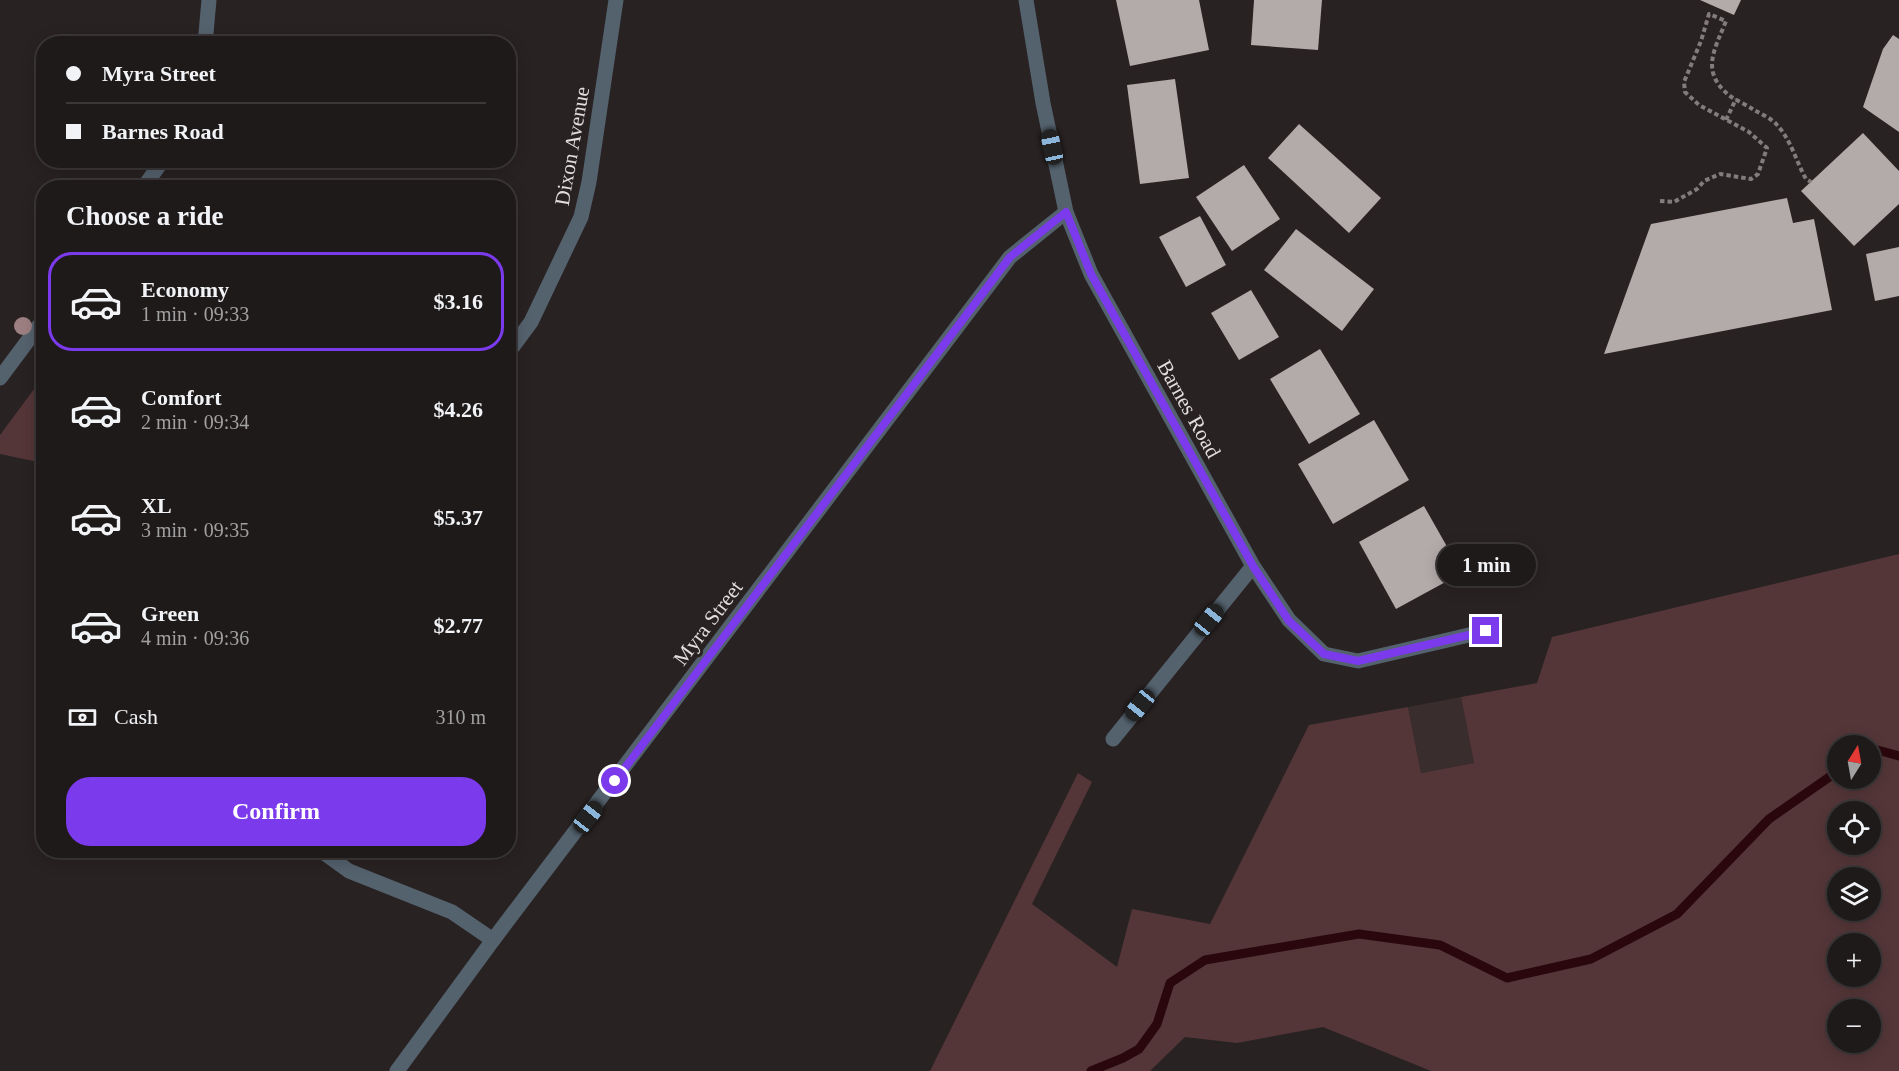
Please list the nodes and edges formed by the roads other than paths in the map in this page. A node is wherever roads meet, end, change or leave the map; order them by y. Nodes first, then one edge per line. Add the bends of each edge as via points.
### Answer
1 (209, 0) edge
2 (616, 0) edge
3 (1026, 0) edge
4 (206, 36) edge
5 (1066, 212) junction
6 (36, 330) edge
7 (516, 342) edge
8 (0, 378) edge
9 (1253, 566) junction
10 (1486, 631) dead end
11 (1113, 739) dead end
12 (331, 858) edge
13 (493, 940) junction
14 (397, 1071) edge

1 - 4 street
2 - 7 street, Dixon Avenue via 581,218 531,322
3 - 5 street, Barnes Road
5 - 9 street, Barnes Road via 1091,274
5 - 13 street, Myra Street via 1010,257
6 - 8 street
9 - 10 street, Barnes Road via 1289,621 1324,654 1358,661
9 - 11 street
12 - 13 street via 349,871 452,912
13 - 14 street, Myra Street

